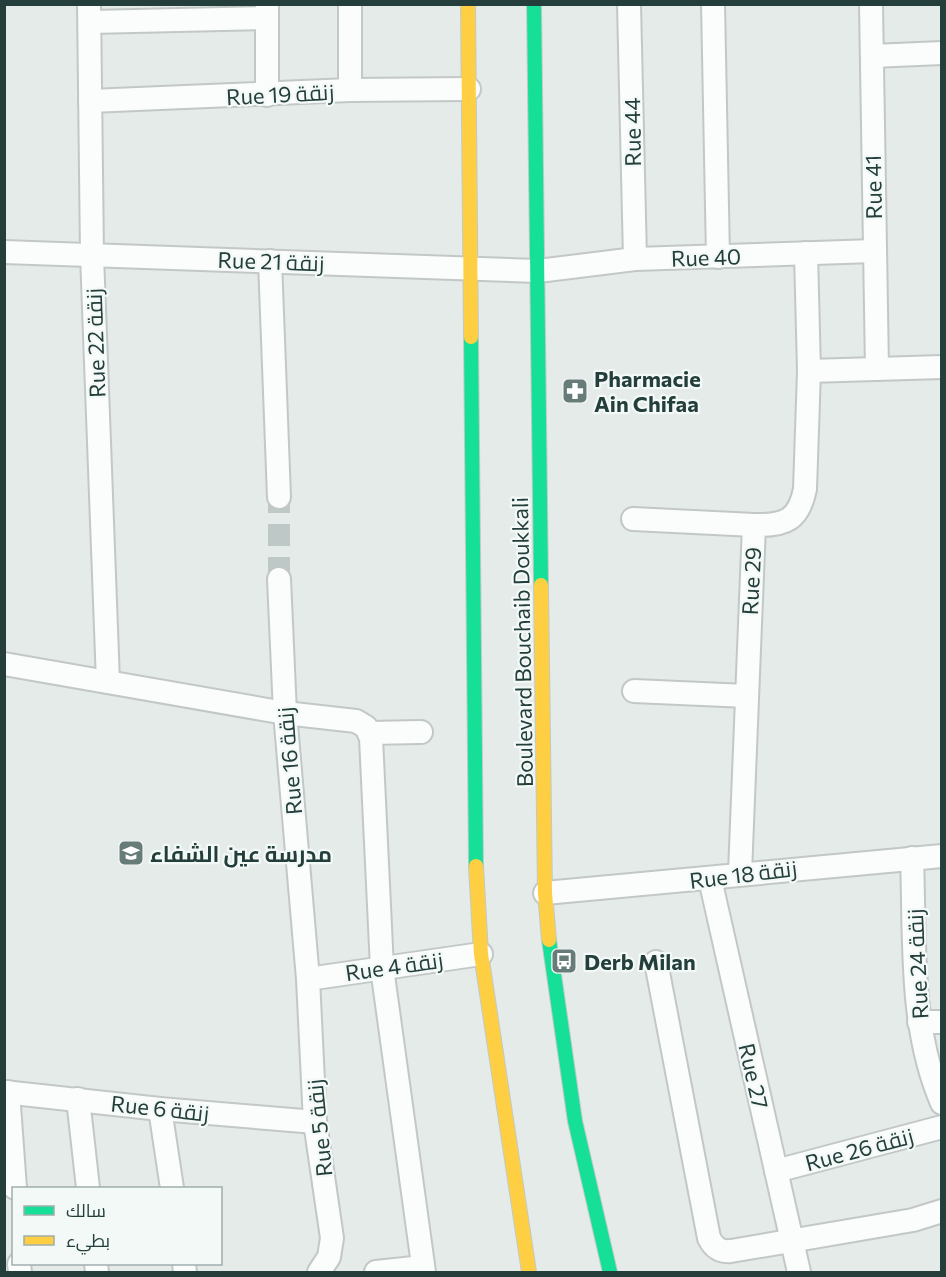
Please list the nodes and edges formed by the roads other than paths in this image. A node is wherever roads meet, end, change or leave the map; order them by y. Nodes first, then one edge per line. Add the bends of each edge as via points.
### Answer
1 (350, 4) edge
2 (468, 4) edge
3 (534, 4) edge
4 (629, 4) edge
5 (713, 4) edge
6 (872, 4) edge
7 (267, 11) edge
8 (90, 13) edge
9 (184, 13) edge
10 (942, 53) edge
11 (872, 56) junction
12 (469, 89) junction
13 (350, 90) junction
14 (267, 95) junction
15 (90, 101) junction
16 (874, 250) junction
17 (4, 252) edge
18 (806, 254) junction
19 (92, 255) junction
20 (718, 257) junction
21 (635, 259) junction
22 (270, 261) junction
23 (469, 268) junction
24 (538, 271) junction
25 (942, 367) edge
26 (877, 369) junction
27 (809, 371) junction
28 (279, 497) tunnel mouth
29 (633, 519) dead end
30 (754, 525) junction
31 (279, 579) tunnel mouth
32 (4, 664) edge
33 (108, 682) junction
34 (633, 691) dead end
35 (747, 696) junction
36 (285, 714) junction
37 (422, 732) dead end
38 (369, 733) junction
39 (942, 856) edge
40 (912, 858) junction
41 (740, 873) junction
42 (710, 879) junction
43 (545, 893) junction
44 (481, 954) junction
45 (656, 962) dead end
46 (382, 968) junction
47 (308, 979) junction
48 (919, 1022) junction
49 (942, 1022) edge
50 (6, 1092) edge
51 (78, 1099) junction
52 (942, 1103) edge
53 (160, 1109) junction
54 (315, 1122) junction
55 (942, 1127) edge
56 (776, 1171) junction
57 (15, 1187) edge
58 (88, 1187) edge
59 (172, 1187) edge
60 (942, 1211) edge
61 (790, 1241) junction
62 (423, 1270) edge
63 (319, 1272) edge
64 (376, 1272) edge
65 (529, 1272) edge
66 (610, 1272) edge
67 (799, 1272) edge

1 - 13 street
2 - 12 main road
3 - 24 main road, Boulevard Bouchaib Doukkali
4 - 21 street, Rue 44
5 - 20 street
6 - 11 street, Rue 41
7 - 9 street
7 - 14 street
8 - 9 street
8 - 15 street, Rue 22 زنقة
10 - 11 street
11 - 16 street, Rue 41
12 - 13 street, Rue 19 زنقة
12 - 23 main road
13 - 14 street, Rue 19 زنقة
14 - 15 street, Rue 19 زنقة
15 - 19 street, Rue 22 زنقة
16 - 18 street, Rue 40
16 - 26 street, Rue 41
17 - 19 street, Rue 21 زنقة
18 - 20 street, Rue 40
18 - 27 street, Rue 29
19 - 22 street, Rue 21 زنقة
19 - 33 street, Rue 22 زنقة
20 - 21 street, Rue 40
21 - 24 street, Rue 40
22 - 23 street, Rue 21 زنقة
22 - 28 street
23 - 24 street, Rue 21 زنقة
23 - 44 main road via 476,889
24 - 43 main road, Boulevard Bouchaib Doukkali
25 - 26 street
26 - 27 street
27 - 30 street, Rue 29 via 806,489 802,505 795,516 781,523
29 - 30 street
30 - 35 street, Rue 29
31 - 36 street, Rue 16 زنقة
32 - 33 street
33 - 36 street
34 - 35 street
35 - 41 street, Rue 29
36 - 38 street via 356,721
36 - 47 street, Rue 16 زنقة
37 - 38 street
38 - 46 street
39 - 40 street, Rue 18 زنقة
40 - 41 street, Rue 18 زنقة
40 - 48 street, Rue 24 زنقة
41 - 42 street, Rue 18 زنقة
42 - 43 street, Rue 18 زنقة
42 - 56 street, Rue 27
43 - 66 main road, Boulevard Bouchaib Doukkali via 552,974 575,1120
44 - 46 street, Rue 4 زنقة
44 - 65 main road
45 - 61 street via 710,1241 726,1251
46 - 47 street, Rue 4 زنقة
46 - 62 street
47 - 54 street, Rue 5 زنقة
48 - 49 street
48 - 52 street, Rue 24 زنقة via 929,1073
50 - 51 street, Rue 6 زنقة
50 - 57 street
51 - 53 street, Rue 6 زنقة
51 - 58 street
53 - 54 street, Rue 6 زنقة
53 - 59 street
54 - 63 street, Rue 5 زنقة via 332,1238 329,1257
55 - 56 street, Rue 26 زنقة
56 - 61 street, Rue 27
60 - 61 street via 913,1220
61 - 67 street, Rue 27
62 - 64 street

